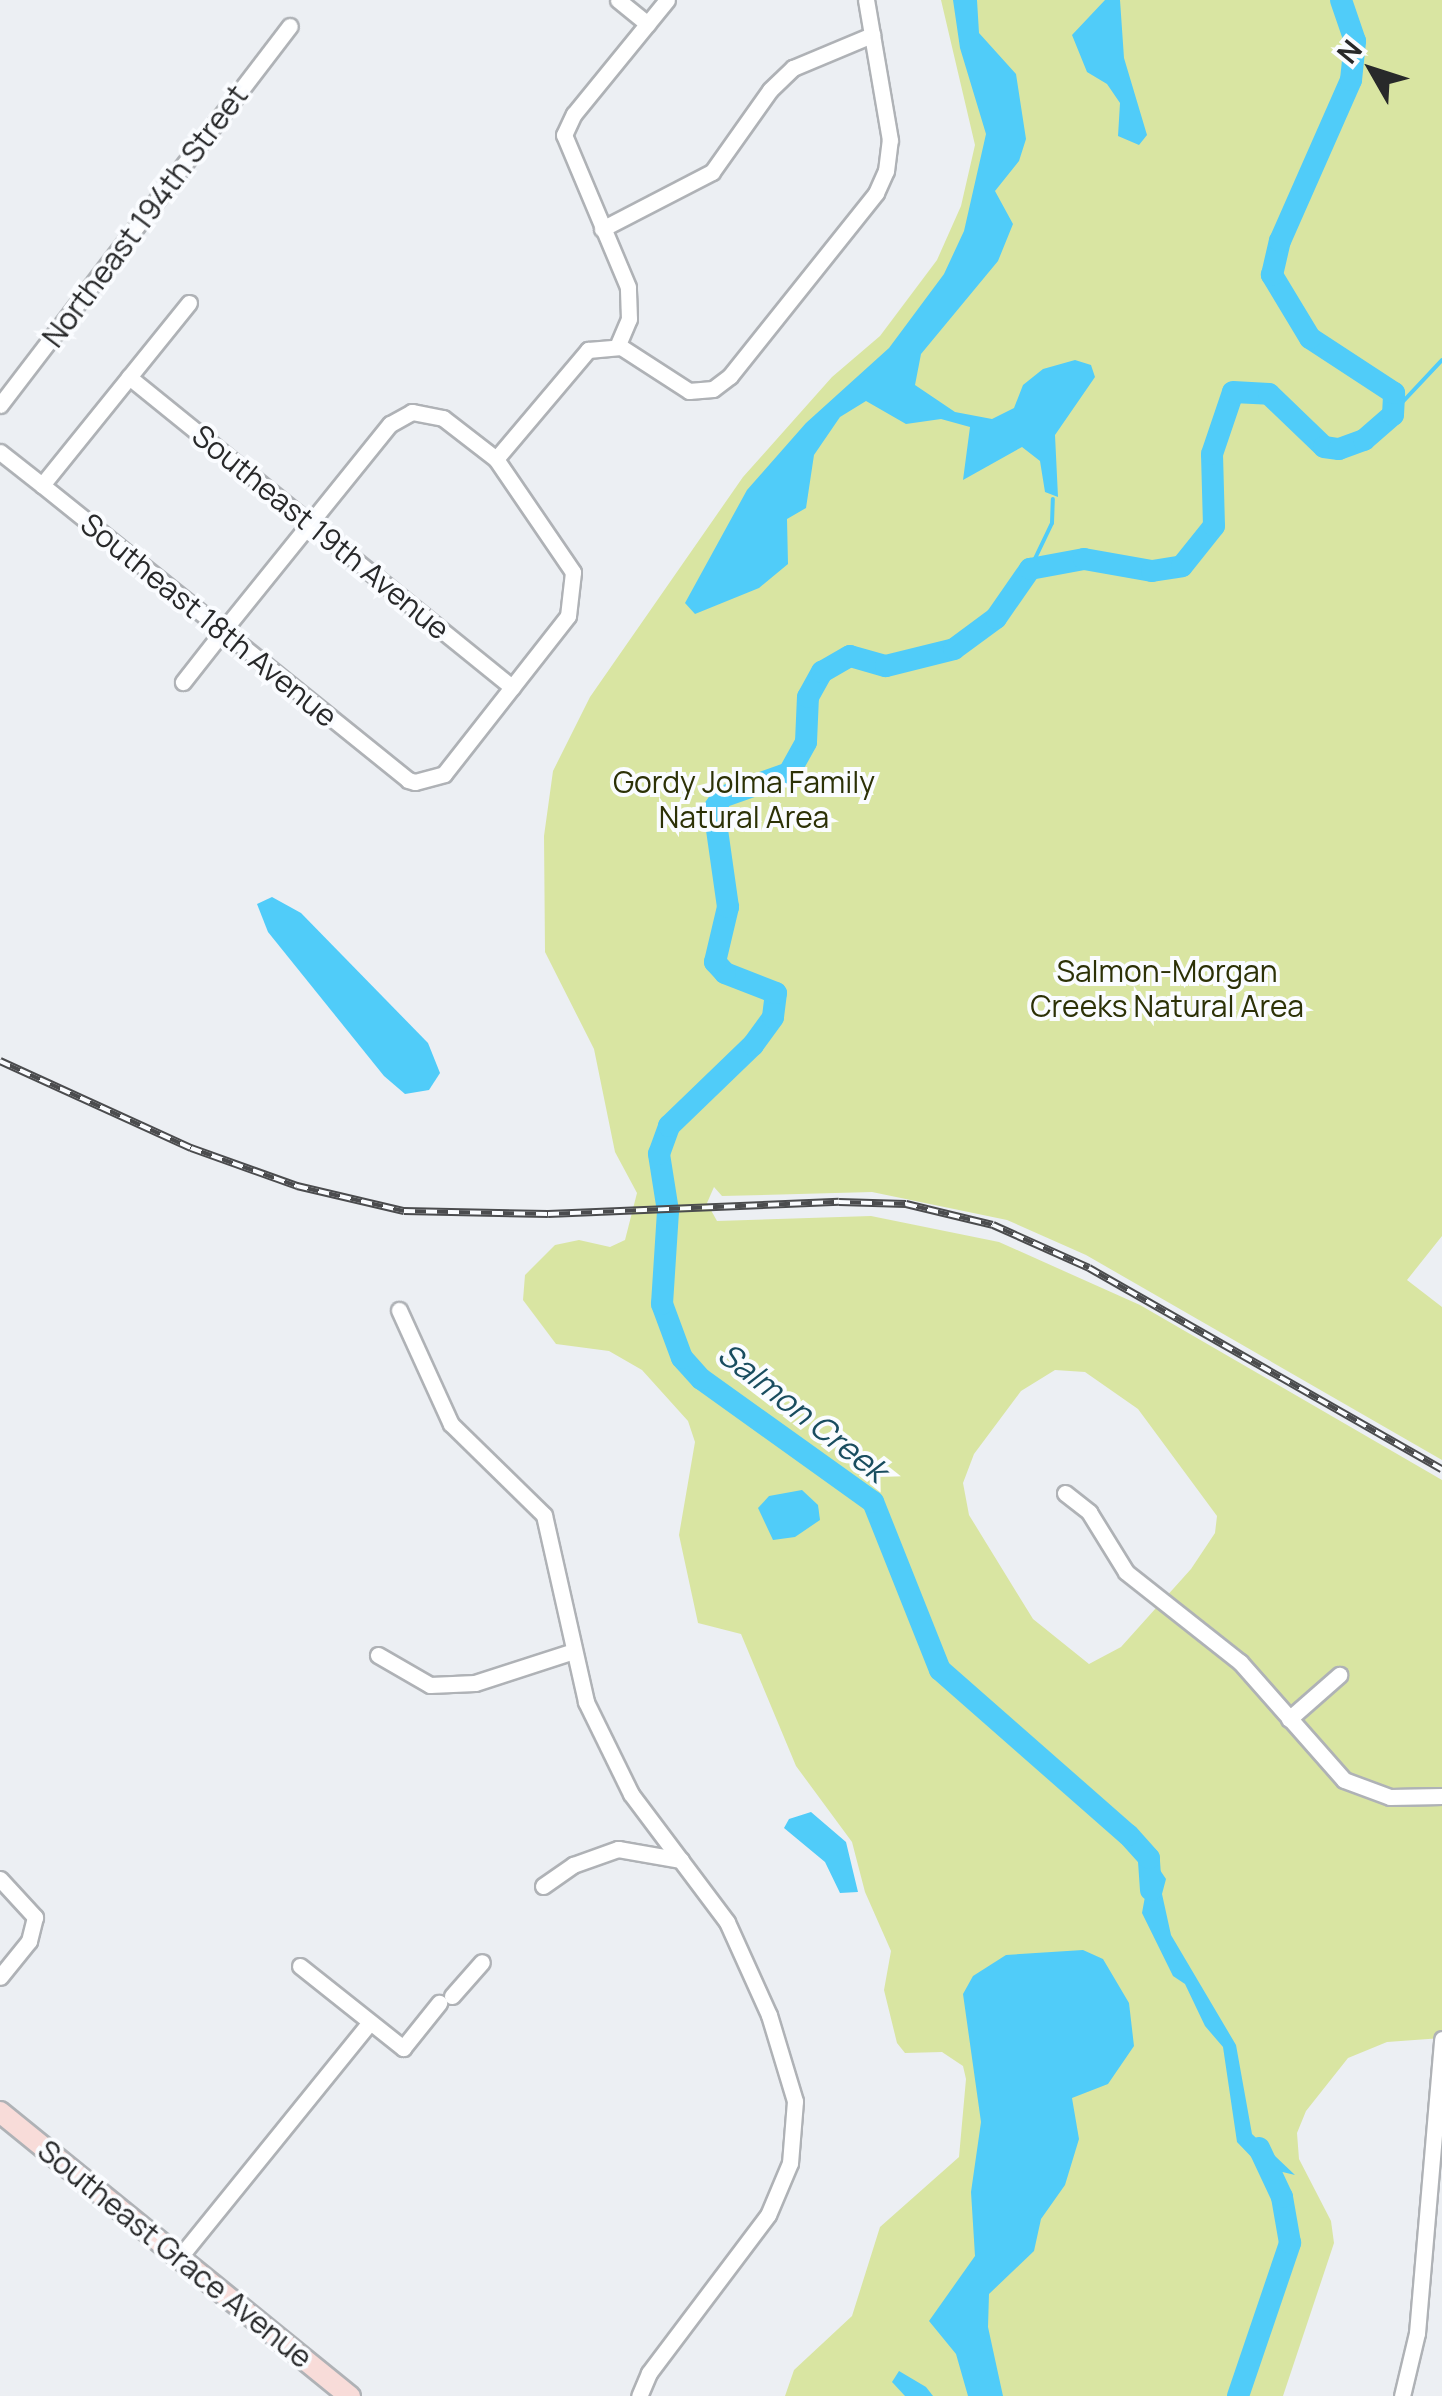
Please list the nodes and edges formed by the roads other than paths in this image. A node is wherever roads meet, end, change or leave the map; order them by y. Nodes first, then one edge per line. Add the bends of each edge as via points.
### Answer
1 (618, 0) edge
2 (667, 0) edge
3 (866, 0) edge
4 (648, 24) junction
5 (290, 26) dead end
6 (872, 35) junction
7 (602, 229) junction
8 (189, 303) dead end
9 (617, 346) junction
10 (129, 377) junction
11 (0, 405) edge
12 (0, 452) edge
13 (496, 459) junction
14 (42, 485) junction
15 (310, 524) junction
16 (224, 631) junction
17 (183, 682) dead end
18 (512, 687) junction
19 (400, 1310) dead end
20 (1066, 1493) dead end
21 (571, 1652) junction
22 (378, 1655) dead end
23 (1339, 1675) dead end
24 (1289, 1719) junction
25 (1442, 1796) edge
26 (681, 1860) junction
27 (0, 1879) edge
28 (543, 1886) dead end
29 (482, 1962) dead end
30 (300, 1966) dead end
31 (0, 1977) edge
32 (370, 2023) junction
33 (1442, 2039) edge
34 (0, 2112) edge
35 (179, 2258) junction
36 (350, 2396) edge
37 (639, 2396) edge
38 (1402, 2396) edge

1 - 4 street
2 - 4 street
3 - 6 street
4 - 7 street via 569,120 564,136
5 - 11 street, Northeast 194th Street
6 - 7 street via 793,68 712,172
6 - 9 street via 890,140 886,171 876,193 730,376 706,392 680,389
7 - 9 street via 630,294
8 - 10 street
9 - 13 street via 581,354
10 - 14 street
10 - 15 street, Southeast 19th Avenue
12 - 14 street, Southeast 18th Avenue
13 - 15 street via 443,418 412,412 390,424
13 - 18 street via 570,563 576,591 568,616
14 - 16 street, Southeast 18th Avenue
15 - 16 street
15 - 18 street, Southeast 19th Avenue
16 - 17 street
16 - 18 street, Southeast 18th Avenue via 408,780 422,784 444,774
19 - 21 street via 450,1424 544,1515 562,1572
20 - 24 street via 1089,1512 1126,1572 1240,1662
21 - 22 street via 475,1683 430,1685
21 - 26 street via 586,1702 631,1794
23 - 24 street
24 - 25 street via 1321,1759 1358,1788 1406,1800
26 - 28 street via 618,1849 573,1865
26 - 37 street via 726,1922 769,2015 794,2102 790,2162 768,2215 649,2373
27 - 31 street via 35,1917 29,1941
29 - 32 street via 403,2048
30 - 32 street
32 - 35 street
33 - 38 street via 1417,2334
34 - 35 street, Southeast Grace Avenue
35 - 36 street, Southeast Grace Avenue

